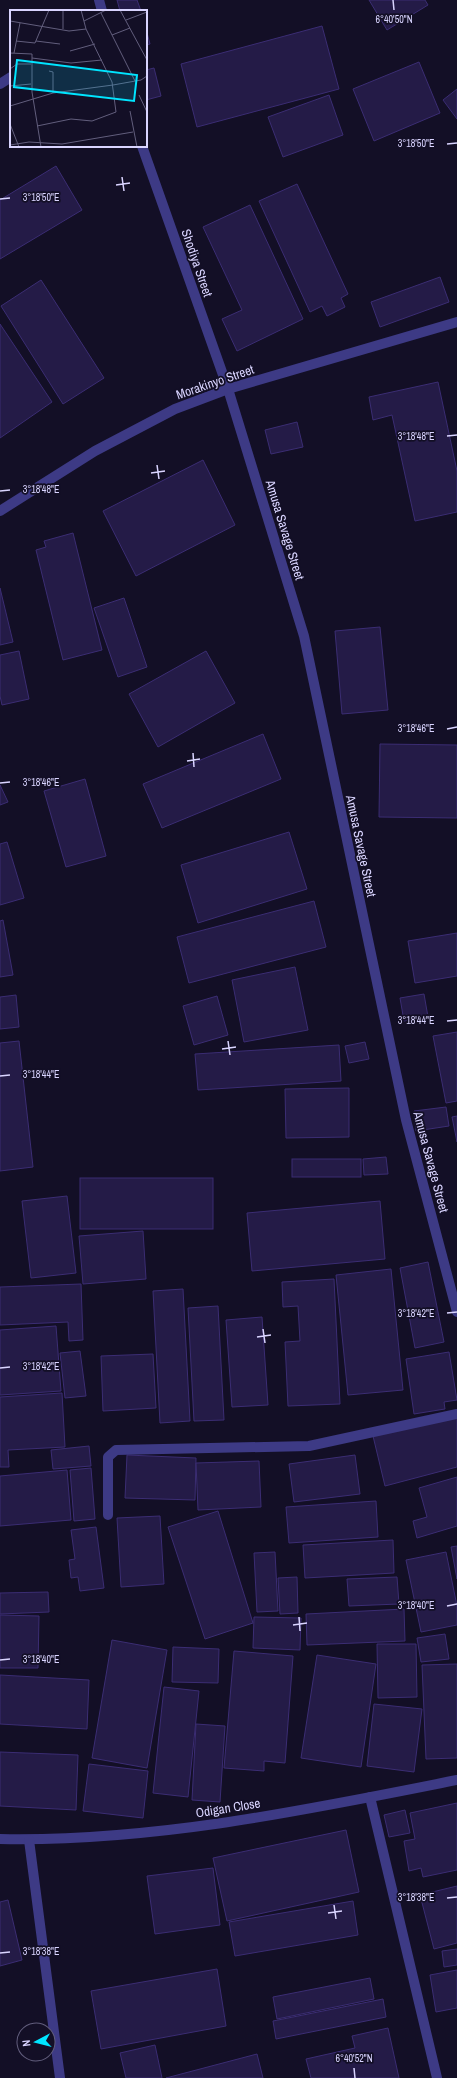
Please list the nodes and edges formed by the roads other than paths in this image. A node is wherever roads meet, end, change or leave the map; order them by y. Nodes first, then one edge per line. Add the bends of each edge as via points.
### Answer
1 (99, 0) edge
2 (102, 10) edge
3 (10, 78) edge
4 (0, 84) edge
5 (142, 147) edge
6 (457, 322) edge
7 (228, 389) junction
8 (0, 511) edge
9 (457, 1312) edge
10 (457, 1414) edge
11 (108, 1515) dead end
12 (457, 1780) edge
13 (370, 1797) junction
14 (0, 1839) edge
15 (29, 1840) junction
16 (60, 2078) edge
17 (437, 2078) edge

1 - 2 street
3 - 4 street
5 - 7 street, Shodiya Street
6 - 7 street, Morakinyo Street
7 - 8 street, Morakinyo Street via 175,409 95,451
7 - 9 street, Amusa Savage Street via 304,636 406,1120
10 - 11 street via 310,1446 116,1450 108,1457
12 - 13 street, Odigan Close
13 - 15 street, Odigan Close via 201,1826 117,1836
13 - 17 street
14 - 15 street, Odigan Close
15 - 16 street

